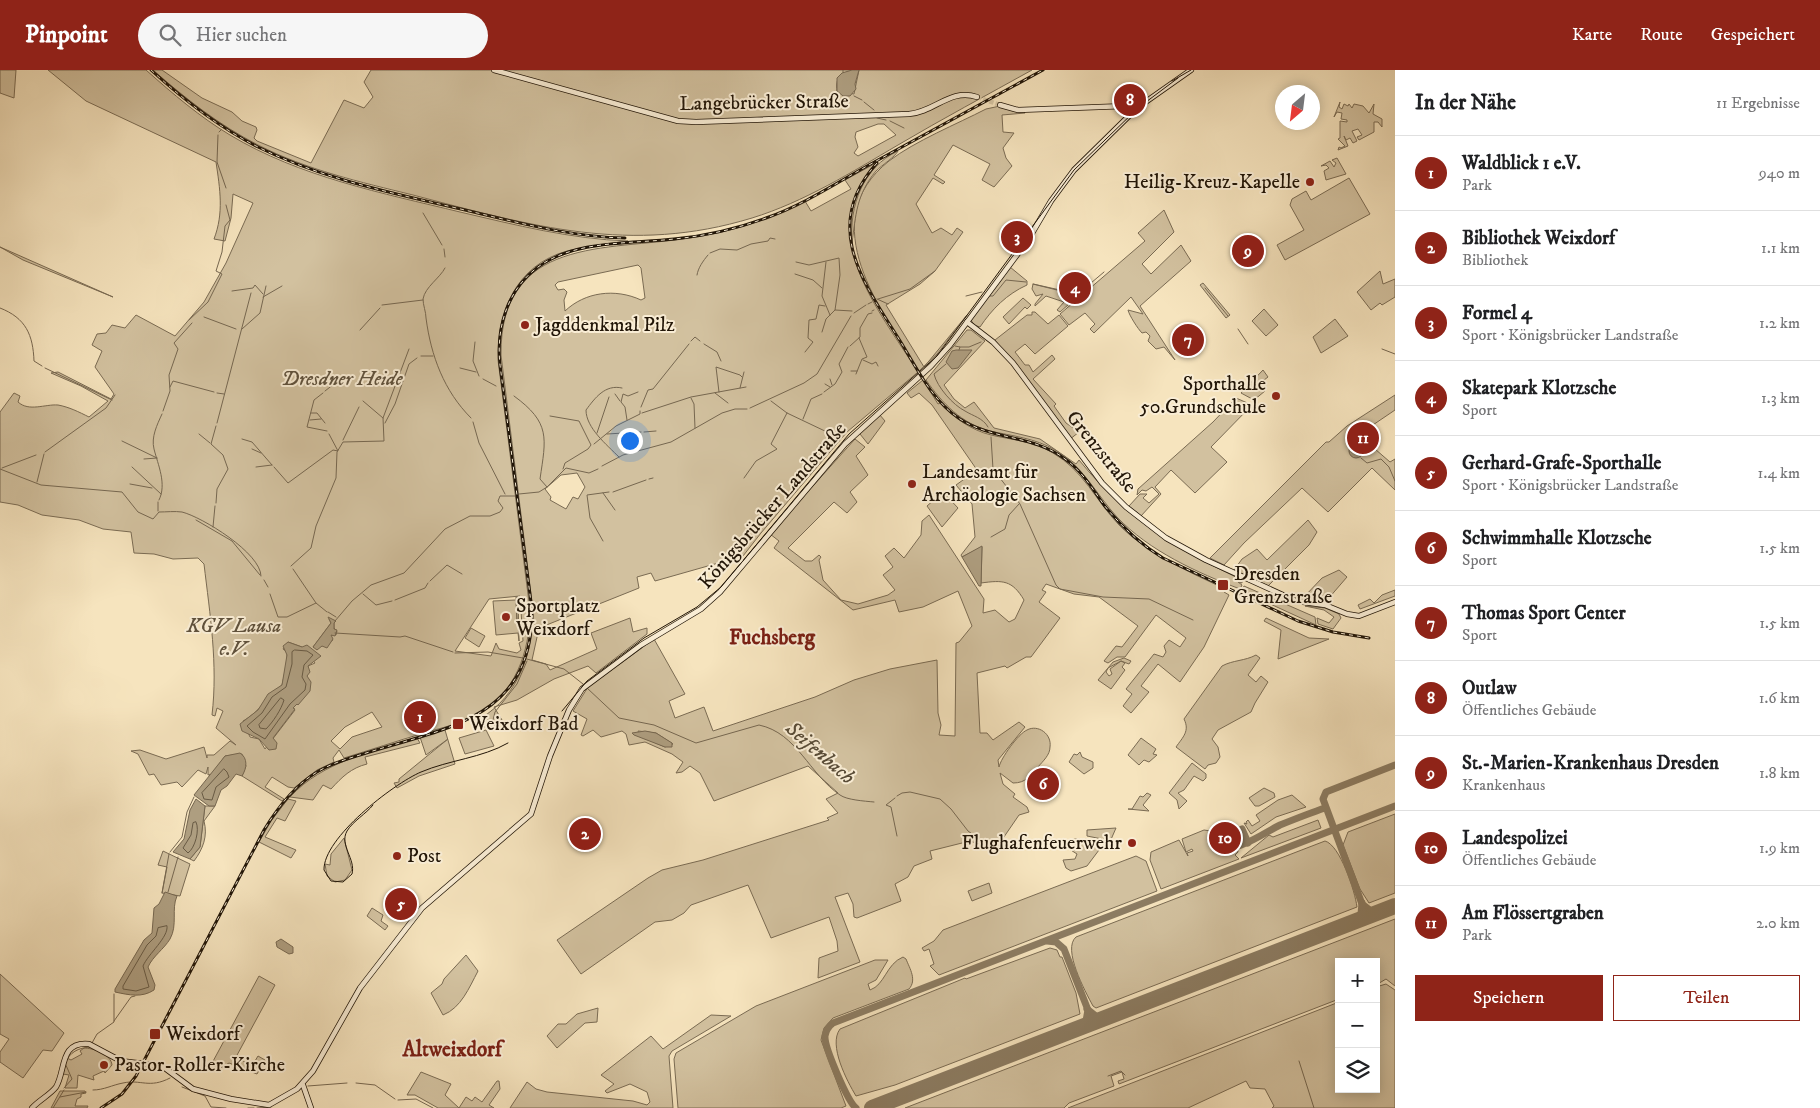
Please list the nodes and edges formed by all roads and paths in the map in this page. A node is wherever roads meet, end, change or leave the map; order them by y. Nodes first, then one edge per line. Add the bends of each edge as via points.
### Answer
1 (494, 70) edge
2 (1191, 70) edge
3 (977, 97) tunnel mouth
4 (1000, 105) tunnel mouth
5 (1126, 106) junction
6 (1137, 108) junction
7 (1130, 114) junction
8 (966, 322) junction
9 (1395, 602) edge
10 (303, 1085) junction
11 (32, 1108) edge
12 (311, 1108) edge

1 - 3 main road, Langebrücker Straße via 678,121 913,114 924,112 958,94
2 - 6 main road, Königsbrücker Landstraße
4 - 5 main road via 1018,110
5 - 6 main road
5 - 7 main road
6 - 7 main road, Königsbrücker Landstraße
7 - 8 main road, Königsbrücker Landstraße via 1068,177 1028,240
8 - 9 main road, Grenzstraße via 1007,356 1113,495 1186,550 1296,601 1325,605 1347,614 1364,615
8 - 10 main road, Königsbrücker Landstraße via 932,366 845,444 720,592 701,609 641,645 582,689 550,754 531,814 422,908 360,988
10 - 11 main road, Königsbrücker Landstraße via 273,1104 255,1104 197,1091 164,1067 122,1061 84,1044 66,1055 56,1086
10 - 12 main road

